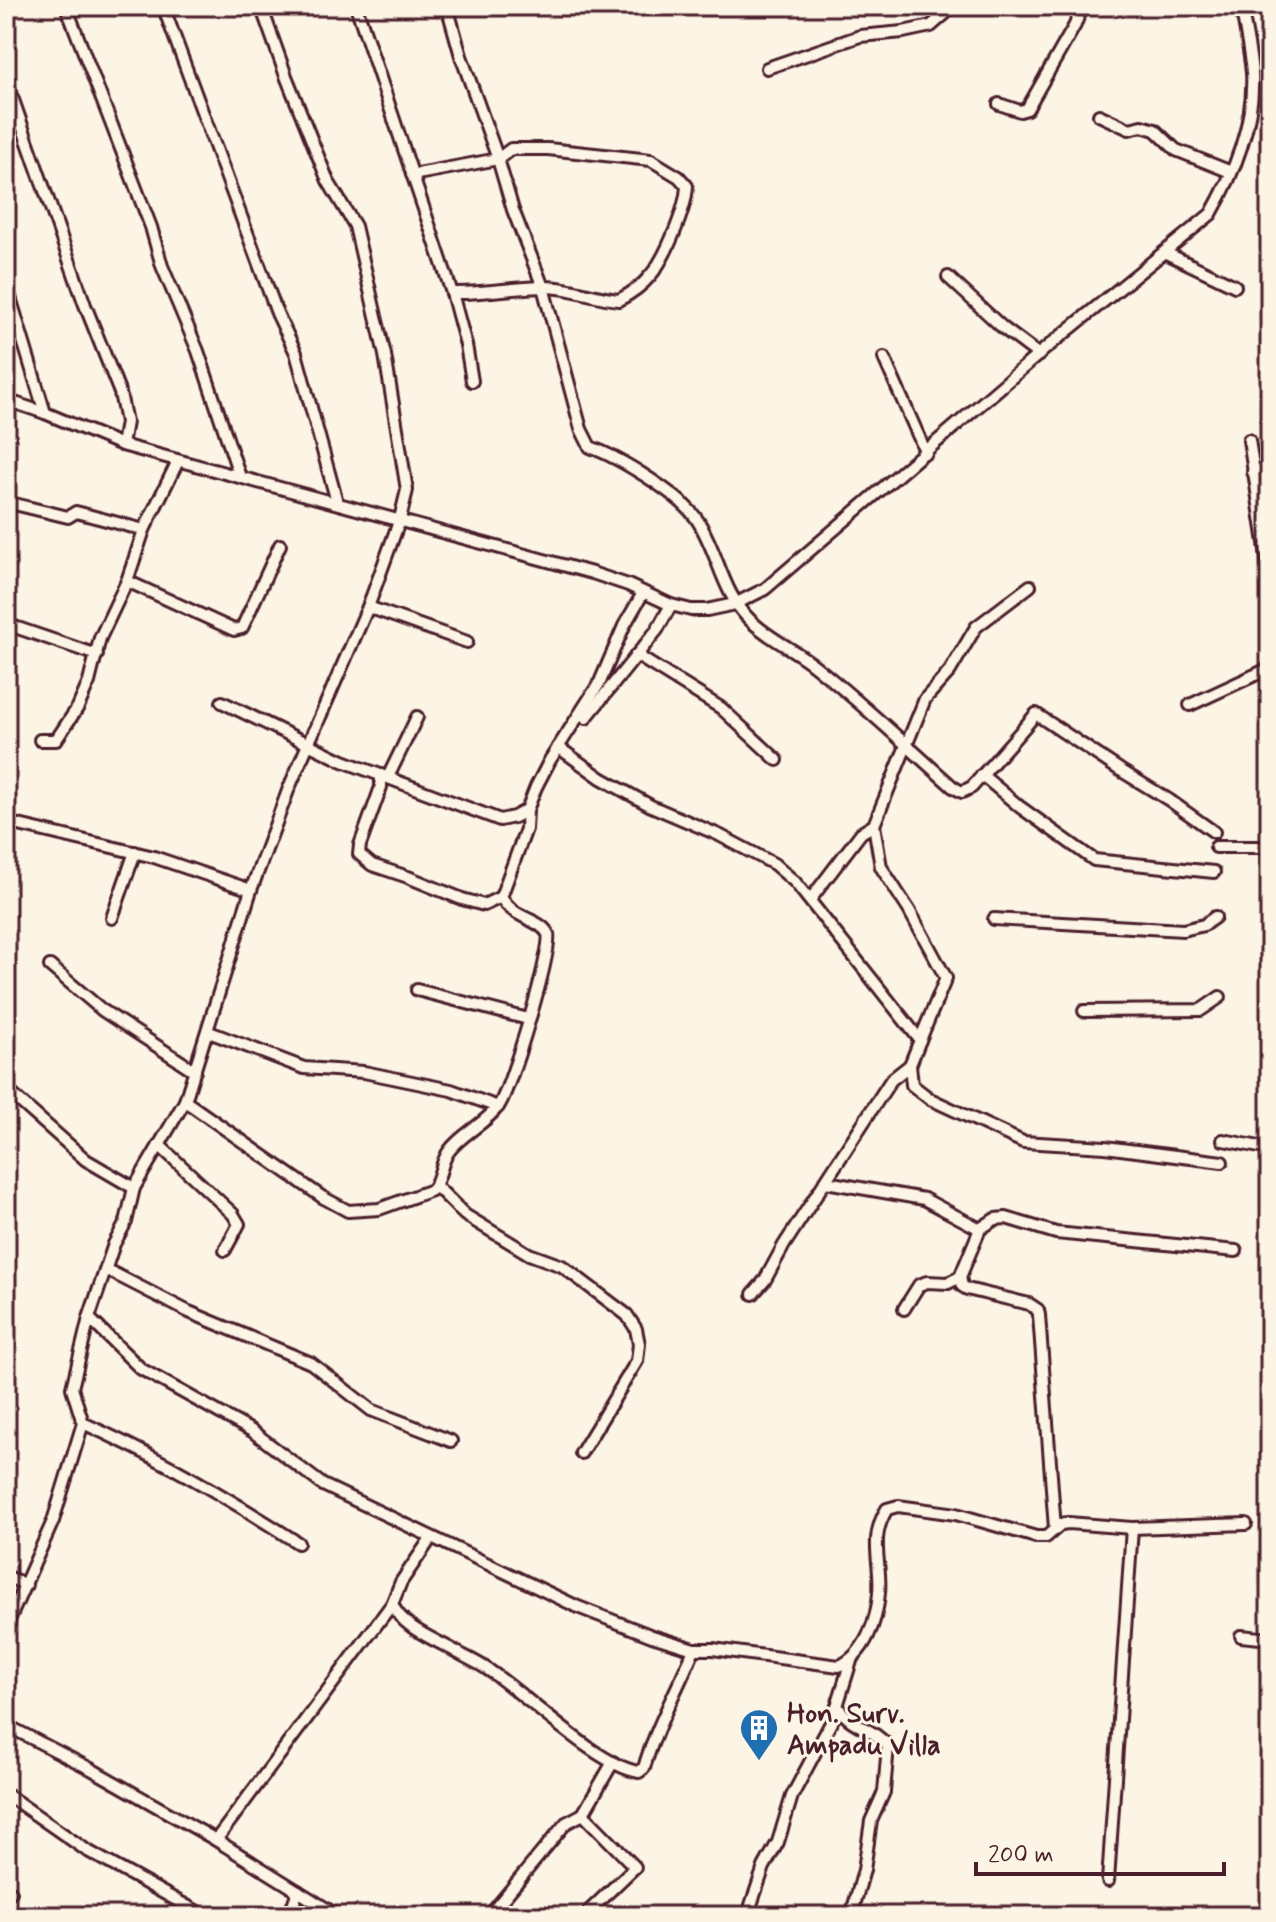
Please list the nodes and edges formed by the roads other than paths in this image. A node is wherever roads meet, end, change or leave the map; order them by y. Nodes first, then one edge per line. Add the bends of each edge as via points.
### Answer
1 (66, 6) edge
2 (163, 6) edge
3 (261, 6) edge
4 (356, 6) edge
5 (447, 6) edge
6 (954, 6) edge
7 (1082, 6) edge
8 (1241, 6) edge
9 (767, 68) dead end
10 (6, 80) edge
11 (999, 104) dead end
12 (1099, 115) dead end
13 (498, 159) junction
14 (1231, 172) junction
15 (412, 175) junction
16 (1166, 253) junction
17 (948, 277) dead end
18 (6, 284) edge
19 (1235, 286) dead end
20 (543, 287) junction
21 (452, 293) junction
22 (1039, 355) junction
23 (884, 358) dead end
24 (472, 381) dead end
25 (6, 400) edge
26 (45, 413) junction
27 (1249, 440) dead end
28 (122, 445) junction
29 (926, 453) junction
30 (178, 461) junction
31 (1270, 467) edge
32 (1253, 472) junction
33 (240, 477) junction
34 (6, 502) edge
35 (337, 502) junction
36 (400, 519) junction
37 (144, 530) junction
38 (280, 545) dead end
39 (1270, 575) edge
40 (127, 581) junction
41 (1030, 586) dead end
42 (643, 593) junction
43 (735, 604) junction
44 (671, 605) junction
45 (368, 607) junction
46 (6, 624) edge
47 (467, 642) dead end
48 (97, 655) junction
49 (636, 655) junction
50 (1270, 668) edge
51 (222, 702) dead end
52 (1190, 705) dead end
53 (417, 717) dead end
54 (40, 740) dead end
55 (310, 744) junction
56 (908, 746) junction
57 (561, 749) junction
58 (777, 760) dead end
59 (982, 775) junction
60 (384, 776) junction
61 (527, 810) junction
62 (6, 822) edge
63 (874, 825) junction
64 (1214, 832) dead end
65 (1216, 847) dead end
66 (1270, 847) edge
67 (135, 852) junction
68 (1214, 872) dead end
69 (251, 890) junction
70 (501, 897) junction
71 (810, 900) junction
72 (1215, 917) dead end
73 (112, 918) dead end
74 (994, 919) dead end
75 (50, 966) dead end
76 (417, 990) dead end
77 (1220, 997) dead end
78 (1084, 1011) dead end
79 (528, 1019) junction
80 (209, 1032) junction
81 (920, 1040) junction
82 (910, 1065) junction
83 (195, 1071) junction
84 (6, 1089) edge
85 (185, 1101) junction
86 (498, 1107) junction
87 (1223, 1140) dead end
88 (159, 1145) junction
89 (1270, 1149) edge
90 (1222, 1162) dead end
91 (826, 1182) junction
92 (436, 1186) junction
93 (134, 1188) junction
94 (980, 1229) junction
95 (225, 1250) dead end
96 (1236, 1251) dead end
97 (107, 1270) junction
98 (960, 1277) junction
99 (753, 1294) dead end
100 (904, 1309) dead end
101 (89, 1318) junction
102 (83, 1423) junction
103 (451, 1441) dead end
104 (581, 1453) dead end
105 (1246, 1524) dead end
106 (1132, 1528) junction
107 (1055, 1529) junction
108 (431, 1538) junction
109 (298, 1543) dead end
110 (6, 1576) edge
111 (26, 1585) junction
112 (392, 1604) junction
113 (6, 1627) edge
114 (1241, 1636) dead end
115 (1270, 1639) edge
116 (694, 1649) junction
117 (851, 1661) junction
118 (837, 1706) junction
119 (6, 1725) edge
120 (613, 1762) junction
121 (6, 1794) edge
122 (583, 1814) junction
123 (216, 1840) junction
124 (1108, 1881) dead end
125 (298, 1891) junction
126 (589, 1911) dead end
127 (205, 1916) edge
128 (289, 1916) edge
129 (338, 1916) edge
130 (489, 1916) edge
131 (750, 1916) edge
132 (851, 1916) edge

1 - 33 street via 198,351
2 - 35 street via 296,353
3 - 36 street via 328,181 355,226 385,355 407,490
4 - 15 street
5 - 13 street
6 - 9 street via 931,26 860,36
7 - 11 street via 1027,109
8 - 14 street via 1252,75 1250,106
10 - 28 street via 120,393 126,422
12 - 14 street via 1129,129 1155,130 1176,150
13 - 15 street
13 - 20 street
13 - 20 street via 511,149 548,149 651,160 687,186 687,200 657,266 630,294 619,300
14 - 16 street via 1211,214
15 - 21 street
16 - 19 street
16 - 22 street
17 - 22 street
18 - 26 street
20 - 21 street
20 - 43 street via 590,447 645,476 693,514
21 - 24 street
22 - 29 street
23 - 29 street
25 - 26 street
26 - 28 street
27 - 32 street
28 - 30 street
29 - 43 street via 765,589
30 - 33 street
30 - 37 street
31 - 32 street
32 - 39 street
33 - 35 street
34 - 37 street via 68,517 76,512
35 - 36 street
36 - 42 street via 592,573
36 - 45 street
37 - 40 street
38 - 40 street via 242,628 234,630
40 - 48 street
41 - 56 street via 976,627 950,671 925,699
42 - 44 street
42 - 57 street
43 - 44 street via 707,610
43 - 56 street via 767,636 817,667
44 - 49 street
45 - 47 street
45 - 55 street
46 - 48 street
48 - 54 street via 66,727 56,740
49 - 57 street
49 - 58 street via 721,708
50 - 52 street
51 - 55 street
53 - 60 street
55 - 60 street
55 - 69 street
56 - 59 street via 962,792
56 - 63 street
57 - 61 street
57 - 71 street via 651,806 774,864
59 - 64 street via 1036,714
59 - 68 street via 1094,860
60 - 61 street via 500,820
60 - 70 street via 360,845 363,859 477,904
61 - 70 street via 526,829
62 - 67 street
63 - 71 street via 861,833
63 - 81 street via 881,867 946,978
65 - 66 street
67 - 69 street
67 - 73 street
69 - 80 street
70 - 79 street via 507,907 548,935
71 - 81 street
72 - 74 street via 1183,930
75 - 83 street via 102,1010
76 - 79 street
77 - 78 street via 1201,1010
79 - 86 street
80 - 83 street
80 - 86 street via 304,1068 364,1072 451,1090
81 - 82 street
82 - 90 street via 912,1085 930,1099 1023,1142
82 - 91 street via 891,1080
83 - 85 street
84 - 93 street via 86,1160
85 - 88 street
85 - 92 street via 348,1211 390,1206
86 - 92 street via 449,1151
87 - 89 street
88 - 93 street
88 - 95 street via 233,1214 239,1224
91 - 94 street via 924,1199
91 - 99 street
92 - 104 street via 465,1215 529,1254 562,1266 627,1315 636,1329 637,1361
93 - 97 street
94 - 96 street via 1006,1218 1056,1233
94 - 98 street
97 - 101 street
97 - 103 street via 189,1312 311,1363 371,1410
98 - 100 street via 919,1285
98 - 107 street via 967,1289 1038,1310
101 - 102 street via 72,1388
101 - 108 street via 141,1369 252,1431 323,1485
102 - 109 street via 234,1502
102 - 111 street via 53,1521
105 - 106 street
106 - 107 street via 1068,1523
106 - 124 street
107 - 117 street via 1036,1537 956,1514 887,1509 875,1547 879,1592 874,1617
108 - 112 street
108 - 116 street via 578,1607
110 - 111 street
111 - 113 street
112 - 120 street via 414,1628 487,1669
112 - 123 street
114 - 115 street
116 - 117 street via 839,1666
116 - 120 street via 661,1717 644,1768 629,1771
117 - 118 street
118 - 131 street via 792,1796
118 - 132 street via 852,1724 880,1736 888,1746 884,1792 871,1821
119 - 123 street
120 - 122 street
121 - 127 street via 86,1850
122 - 126 street via 635,1867
122 - 130 street via 566,1823
123 - 125 street
125 - 128 street
125 - 129 street

